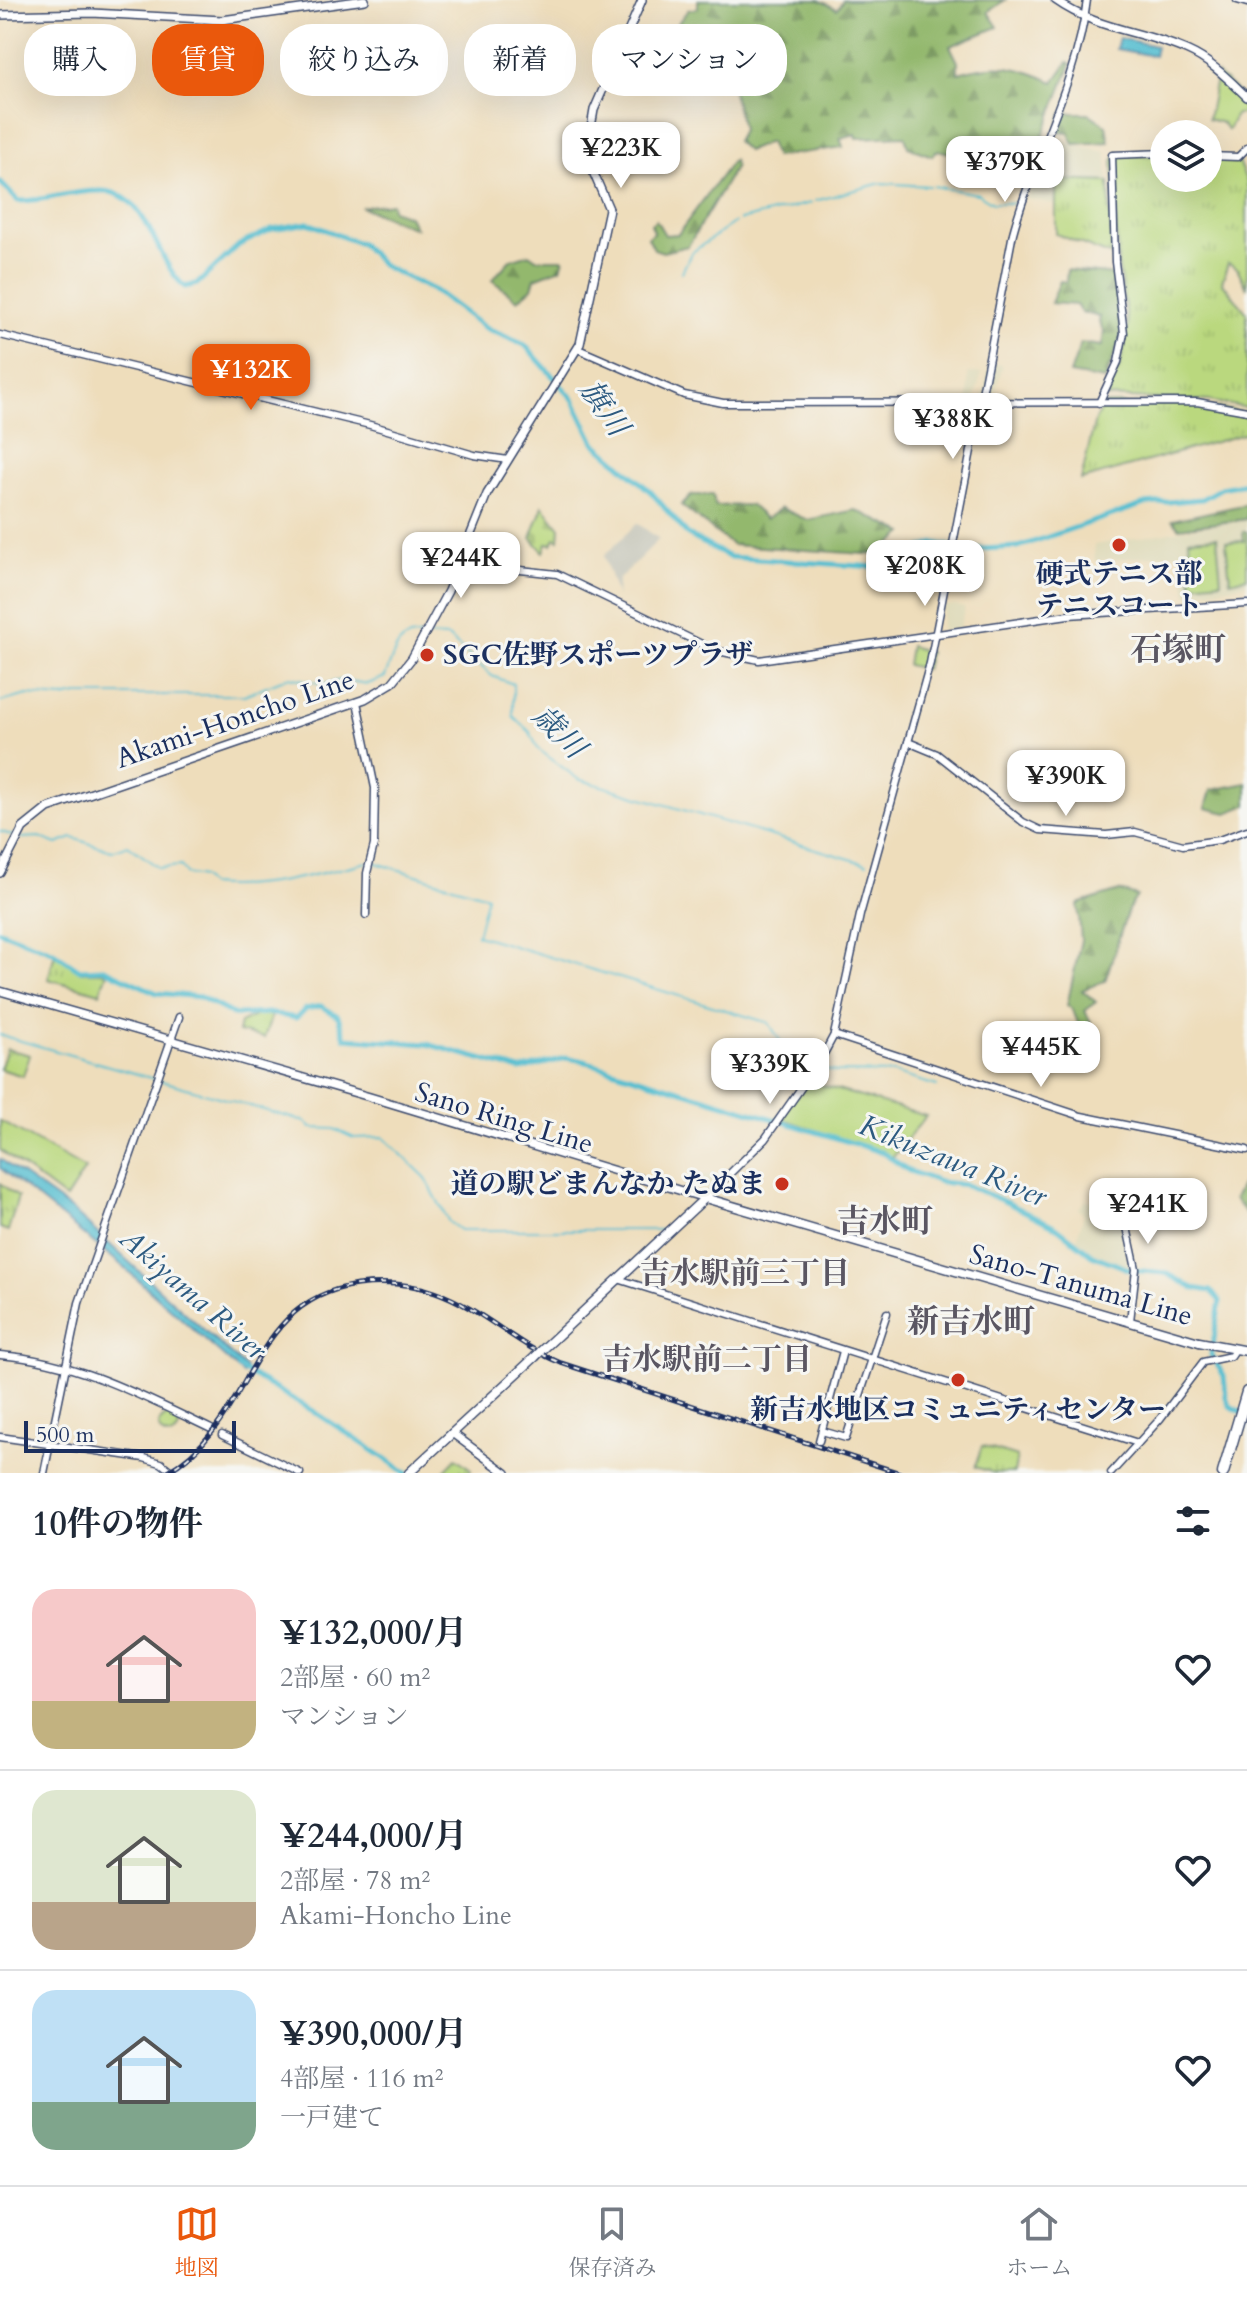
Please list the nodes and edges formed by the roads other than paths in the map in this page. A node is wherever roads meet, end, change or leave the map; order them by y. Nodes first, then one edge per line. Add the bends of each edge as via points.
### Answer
1 (365, 0) edge
2 (642, 0) edge
3 (1055, 0) edge
4 (1087, 0) edge
5 (1237, 0) edge
6 (1247, 3) edge
7 (0, 15) edge
8 (1085, 19) junction
9 (1247, 97) edge
10 (1247, 148) edge
11 (1150, 154) edge
12 (1222, 156) edge
13 (0, 335) edge
14 (578, 349) junction
15 (979, 403) junction
16 (1099, 403) junction
17 (1247, 411) edge
18 (508, 460) junction
19 (463, 552) junction
20 (1247, 604) edge
21 (936, 635) junction
22 (357, 702) junction
23 (908, 742) junction
24 (1247, 830) edge
25 (0, 873) edge
26 (366, 915) dead end
27 (0, 993) edge
28 (179, 1017) dead end
29 (834, 1035) junction
30 (171, 1042) junction
31 (1247, 1150) edge
32 (705, 1198) junction
33 (1129, 1207) dead end
34 (618, 1279) junction
35 (887, 1313) dead end
36 (1130, 1321) junction
37 (1235, 1350) junction
38 (843, 1351) junction
39 (1247, 1351) edge
40 (0, 1355) edge
41 (871, 1359) junction
42 (65, 1365) junction
43 (1247, 1392) edge
44 (1245, 1407) edge
45 (211, 1429) dead end
46 (822, 1431) junction
47 (452, 1433) junction
48 (222, 1435) dead end
49 (0, 1437) edge
50 (819, 1441) dead end
51 (1138, 1443) junction
52 (50, 1444) junction
53 (412, 1471) edge
54 (44, 1473) edge
55 (174, 1473) edge
56 (300, 1473) edge
57 (506, 1473) edge
58 (1111, 1473) edge
59 (1226, 1473) edge

1 - 7 main road via 222,20 112,13
2 - 14 main road, Akami-Honcho Line via 589,129 591,167 609,209
3 - 8 main road
4 - 8 street
5 - 6 street
8 - 9 main road via 1190,51
8 - 15 street via 1070,80 1017,217
10 - 12 street via 1238,157
11 - 16 street via 1112,155 1115,262 1124,333 1116,368
13 - 18 street
14 - 15 street via 713,402
14 - 18 main road, Akami-Honcho Line
15 - 16 street
15 - 21 street
16 - 17 street via 1197,402
18 - 19 main road, Akami-Honcho Line
19 - 21 street via 502,568 557,574 714,650 745,659 777,660
19 - 22 main road, Akami-Honcho Line via 399,677
20 - 21 street via 1068,615
21 - 23 street
22 - 25 main road, Akami-Honcho Line via 55,804 23,828
22 - 26 street via 375,788
23 - 24 street via 937,754 1040,830 1135,832 1183,845
23 - 29 street via 860,915
27 - 30 main road, Sano Ring Line
28 - 30 street
29 - 31 street via 1081,1116
29 - 32 street via 765,1139
30 - 32 main road, Sano Ring Line
30 - 42 street via 96,1251
32 - 34 main road
32 - 36 main road, Sano-Tanuma Line
33 - 36 street via 1127,1227 1136,1269
34 - 38 street
34 - 47 main road
35 - 41 street
36 - 37 main road, Sano-Tanuma Line
37 - 39 main road, Sano-Tanuma Line
37 - 51 street via 1231,1356 1203,1362
38 - 41 street
38 - 46 street
40 - 42 street
41 - 46 street via 846,1438
41 - 51 street
42 - 45 street
42 - 52 street
43 - 44 highway
44 - 59 highway
46 - 50 street
47 - 53 main road
47 - 57 main road
48 - 56 street
49 - 52 street
51 - 58 street
52 - 54 street
52 - 55 street via 149,1459

